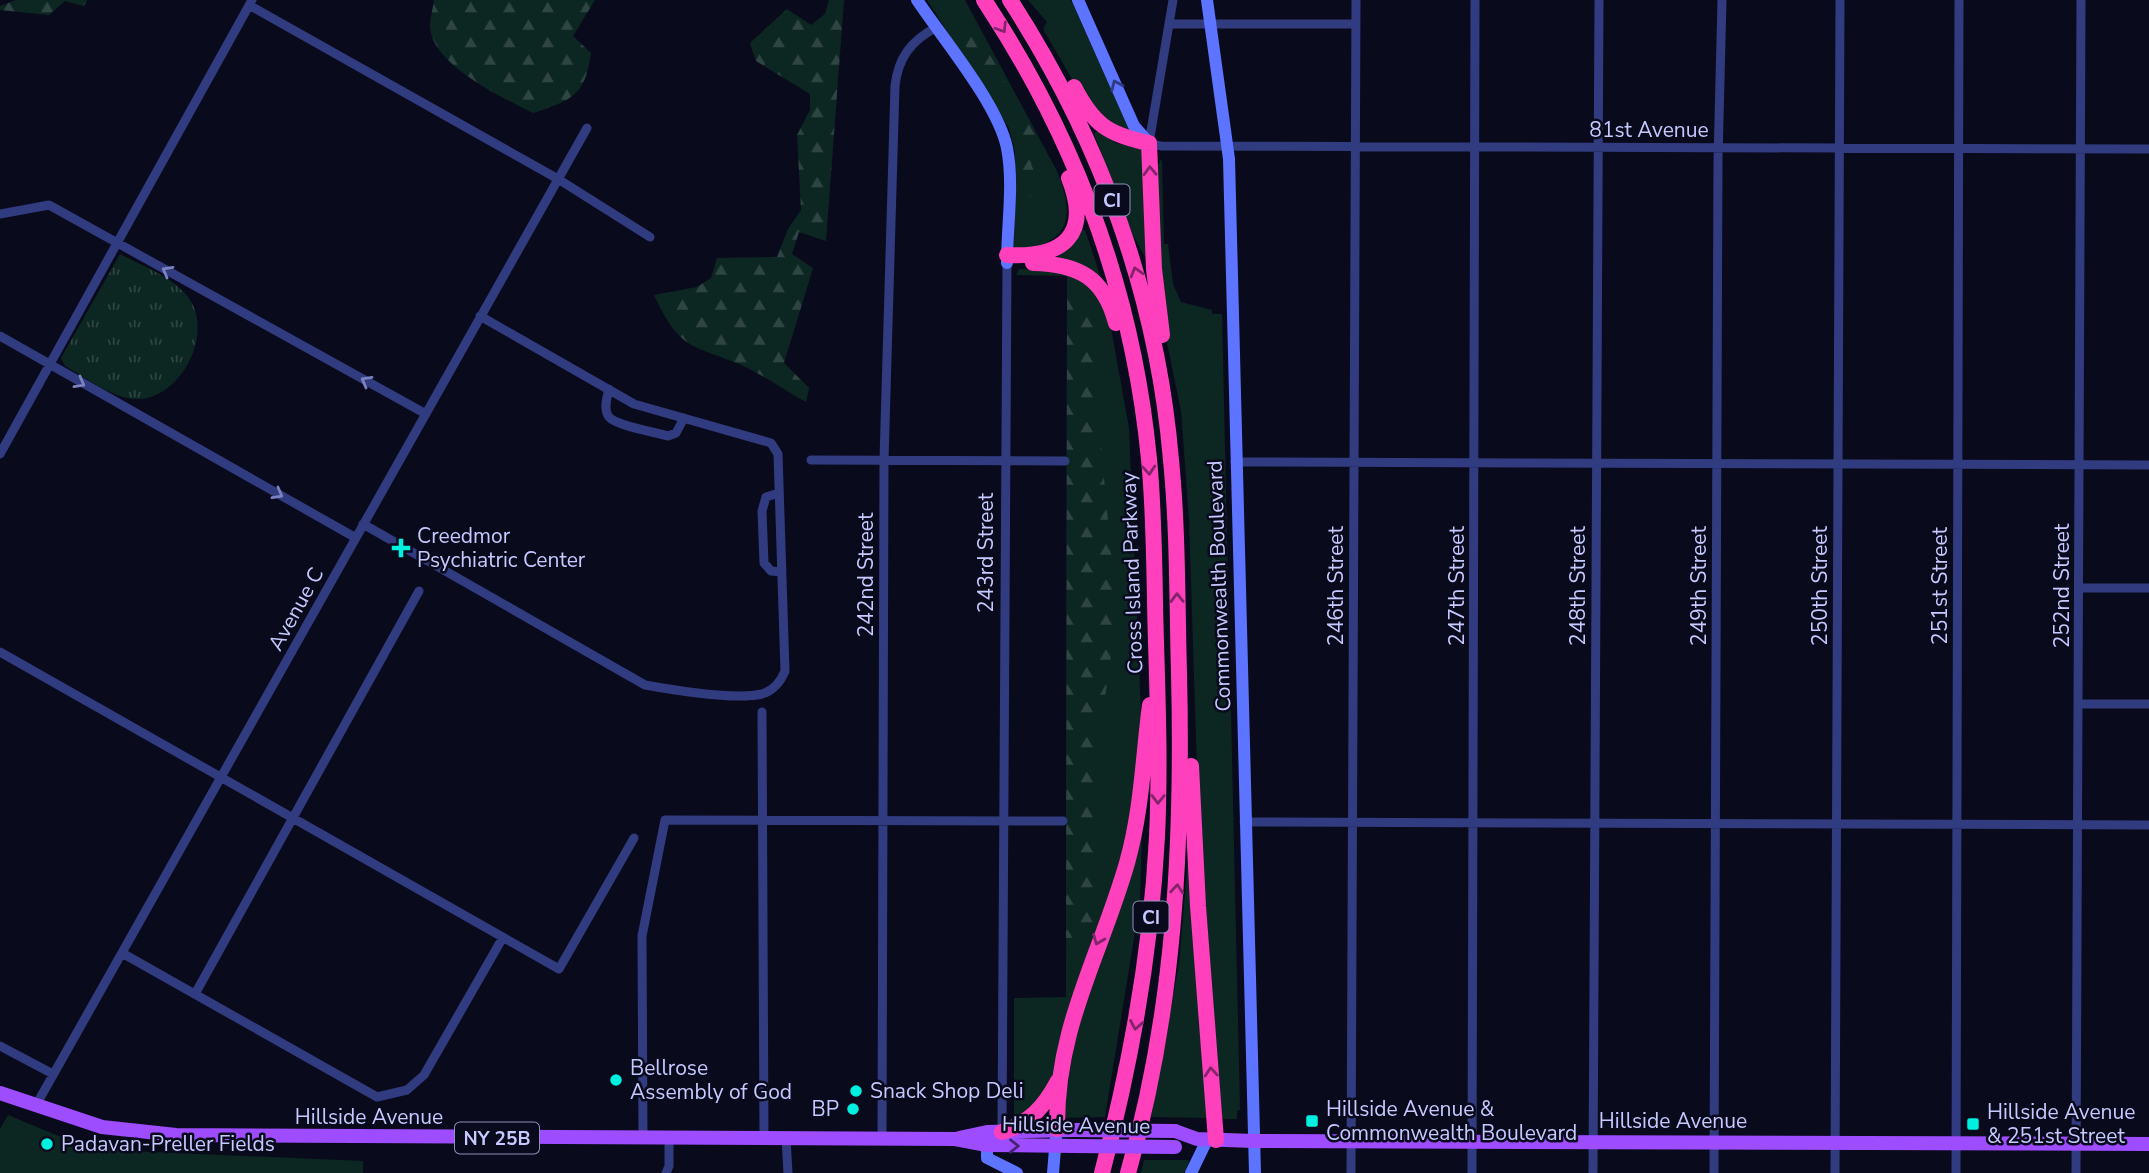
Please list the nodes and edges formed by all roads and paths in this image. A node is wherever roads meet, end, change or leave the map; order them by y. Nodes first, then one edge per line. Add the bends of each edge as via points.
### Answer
1 (917, 0) edge
2 (984, 0) edge
3 (1010, 0) edge
4 (1077, 0) edge
5 (1172, 0) edge
6 (1208, 0) edge
7 (1356, 0) edge
8 (1475, 0) edge
9 (1599, 0) edge
10 (1722, 0) edge
11 (1840, 0) edge
12 (1959, 0) edge
13 (2081, 0) edge
14 (251, 3) edge
15 (1210, 23) junction
16 (1169, 24) junction
17 (1355, 24) junction
18 (1028, 27) junction
19 (935, 28) junction
20 (1019, 56) junction
21 (587, 128) dead end
22 (1149, 143) junction
23 (1227, 146) junction
24 (1355, 146) junction
25 (1476, 147) junction
26 (1597, 147) junction
27 (1718, 148) junction
28 (1839, 148) junction
29 (1960, 149) junction
30 (2080, 149) junction
31 (2149, 149) edge
32 (558, 179) junction
33 (0, 214) edge
34 (650, 237) dead end
35 (117, 243) junction
36 (1007, 259) junction
37 (480, 316) junction
38 (0, 336) edge
39 (49, 365) junction
40 (1162, 386) junction
41 (609, 389) junction
42 (1142, 402) junction
43 (426, 414) junction
44 (684, 418) junction
45 (0, 454) edge
46 (811, 460) dead end
47 (884, 460) junction
48 (1005, 460) junction
49 (1065, 461) dead end
50 (1235, 462) junction
51 (1354, 462) junction
52 (1475, 462) junction
53 (1596, 463) junction
54 (1717, 463) junction
55 (1838, 464) junction
56 (1958, 464) junction
57 (2079, 465) junction
58 (2149, 465) edge
59 (779, 494) junction
60 (363, 524) junction
61 (356, 538) junction
62 (782, 572) junction
63 (2079, 588) junction
64 (2149, 588) edge
65 (419, 591) dead end
66 (0, 652) edge
67 (1156, 657) junction
68 (1178, 667) junction
69 (2079, 704) junction
70 (2149, 704) edge
71 (762, 712) dead end
72 (220, 778) junction
73 (292, 818) junction
74 (763, 820) junction
75 (883, 821) junction
76 (1004, 821) junction
77 (1063, 821) dead end
78 (1244, 822) junction
79 (1352, 822) junction
80 (1473, 823) junction
81 (1594, 823) junction
82 (1715, 824) junction
83 (1836, 824) junction
84 (1957, 825) junction
85 (2078, 825) junction
86 (2149, 825) edge
87 (634, 838) dead end
88 (502, 939) junction
89 (121, 953) junction
90 (195, 994) junction
91 (0, 1046) edge
92 (53, 1074) junction
93 (1061, 1076) junction
94 (0, 1093) edge
95 (35, 1107) junction
96 (1002, 1132) junction
97 (643, 1138) junction
98 (669, 1138) junction
99 (764, 1138) junction
100 (786, 1138) junction
101 (1056, 1138) junction
102 (882, 1139) junction
103 (955, 1139) junction
104 (1207, 1140) junction
105 (1254, 1141) junction
106 (1351, 1141) junction
107 (1472, 1141) junction
108 (1593, 1142) junction
109 (1714, 1142) junction
110 (1835, 1143) junction
111 (1956, 1143) junction
112 (2076, 1144) junction
113 (2149, 1144) edge
114 (987, 1145) junction
115 (666, 1173) edge
116 (788, 1173) edge
117 (1017, 1173) edge
118 (1053, 1173) edge
119 (1102, 1173) edge
120 (1128, 1173) edge
121 (1191, 1173) edge
122 (1255, 1173) edge
123 (1351, 1173) edge
124 (1472, 1173) edge
125 (1593, 1173) edge
126 (1714, 1173) edge
127 (1835, 1173) edge
128 (1956, 1173) edge
129 (2076, 1173) edge

1 - 19 street, 243rd Street
2 -> 20 highway, Cross Island Parkway / CI
3 - 18 highway, Cross Island Parkway / CI
22 -> 4 street via 1134,126
5 - 16 street
6 - 15 street, Commonwealth Boulevard
7 - 17 street, 246th Street
8 - 25 street, 247th Street
9 - 26 street, 248th Street
10 - 27 street, 249th Street
11 - 28 street, 250th Street
12 - 29 street, 251st Street
13 - 30 street, 252nd Street
14 - 32 street
14 - 35 street
15 - 16 street
15 - 17 street
15 - 23 street, Commonwealth Boulevard
16 - 22 street
17 - 24 street, 246th Street
18 - 22 highway via 1100,125 1119,136
40 -> 18 highway, Cross Island Parkway / CI via 1144,301 1113,203 1078,119
19 - 36 street, 243rd Street via 987,104 1004,138 1010,173
19 - 47 street, 242nd Street via 907,49 895,86
20 - 36 highway via 1075,193 1077,213 1073,231 1056,250
20 - 42 highway, Cross Island Parkway / CI via 1050,112 1095,216 1124,313
21 - 32 street, Avenue C
22 - 23 street, 81st Avenue
40 -> 22 highway
23 - 24 street, 81st Avenue
23 - 50 street, Commonwealth Boulevard
24 - 25 street, 81st Avenue
24 - 51 street, 246th Street
25 - 26 street, 81st Avenue
25 - 52 street, 247th Street
26 - 27 street, 81st Avenue
26 - 53 street, 248th Street
27 - 28 street, 81st Avenue
27 - 54 street, 249th Street
28 - 29 street, 81st Avenue
28 - 55 street, 250th Street
29 - 30 street, 81st Avenue
29 - 56 street, 251st Street
30 - 31 street, 81st Avenue
30 - 57 street, 252nd Street
32 - 34 street
32 - 37 street, Avenue C
33 - 35 street via 49,205
35 - 39 street
43 -> 35 street
36 - 42 highway via 1066,266 1099,287 1112,308 1122,352
36 - 48 street, 243rd Street
37 - 41 street
37 - 43 street, Avenue C
38 - 39 street
39 - 45 street
39 -> 61 street
68 -> 40 highway, Cross Island Parkway / CI via 1174,498
41 - 44 street via 634,404
41 - 44 street via 606,410 619,422 668,436 676,433
42 -> 67 highway, Cross Island Parkway / CI via 1151,491
43 - 60 street, Avenue C
44 - 59 street via 771,443 778,454
46 - 47 street
47 - 48 street
47 - 75 street, 242nd Street
48 - 49 street
48 - 76 street, 243rd Street
50 - 51 street
50 - 78 street, Commonwealth Boulevard
51 - 52 street
51 - 79 street, 246th Street
52 - 53 street
52 - 80 street, 247th Street
53 - 54 street
53 - 81 street, 248th Street
54 - 55 street
54 - 82 street, 249th Street
55 - 56 street
55 - 83 street, 250th Street
56 - 57 street
56 - 84 street, 251st Street
57 - 58 street
57 - 63 street, 252nd Street
59 - 62 street
59 - 62 street via 766,497 762,511 764,563 771,571
60 - 61 street, Avenue C
60 - 62 street via 645,685 682,692 764,694 780,682 785,671
61 - 72 street, Avenue C
63 - 64 street
63 - 69 street, 252nd Street
65 - 73 street
66 - 72 street
67 -> 93 highway via 1136,829 1078,998
67 -> 119 highway, Cross Island Parkway / CI via 1158,806 1149,934 1130,1054
104 -> 68 highway via 1190,742
120 -> 68 highway, Cross Island Parkway / CI via 1155,1055 1171,945 1181,795
69 - 70 street
69 - 85 street, 252nd Street
71 - 74 street
72 - 73 street
72 - 89 street, Avenue C
73 - 88 street
73 - 90 street
74 - 75 street
74 - 97 street via 664,820 642,936
74 - 99 street
75 - 76 street
75 - 102 street, 242nd Street
76 - 77 street
76 - 96 street, 243rd Street
78 - 79 street
78 - 105 street, Commonwealth Boulevard
79 - 80 street
79 - 106 street, 246th Street
80 - 81 street
80 - 107 street, 247th Street
81 - 82 street
81 - 108 street, 248th Street
82 - 83 street
82 - 109 street, 249th Street
83 - 84 street
83 - 110 street, 250th Street
84 - 85 street
84 - 111 street, 251st Street
85 - 86 street
85 - 112 street, 252nd Street
87 - 88 street via 559,970
88 - 90 street via 424,1075 407,1090 377,1097
89 - 90 street
89 - 92 street, Avenue C
91 - 92 street
92 - 95 street, Avenue C
93 - 96 highway via 1034,1115 1022,1126
93 - 101 highway
94 - 95 main road, Hillside Avenue / NY 25B
95 - 97 main road, Hillside Avenue / NY 25B via 102,1127 176,1135
96 - 101 main road, Hillside Avenue / NY 25B
96 - 103 main road, Hillside Avenue / NY 25B
97 - 98 main road, Hillside Avenue / NY 25B
98 - 99 main road, Hillside Avenue / NY 25B
98 - 115 street
99 - 100 main road, Hillside Avenue / NY 25B
100 - 102 main road, Hillside Avenue / NY 25B
100 - 116 street
101 - 104 main road, Hillside Avenue / NY 25B, bridge via 1073,1146 1175,1147
101 - 104 main road, Hillside Avenue / NY 25B, bridge via 1074,1130 1175,1132
114 -> 101 main road, Hillside Avenue / NY 25B
101 - 118 street
102 - 103 main road, Hillside Avenue / NY 25B
103 - 114 main road, Hillside Avenue / NY 25B
104 - 105 main road, Hillside Avenue / NY 25B
104 - 121 street
105 - 106 main road, Hillside Avenue / NY 25B
105 - 122 street, Commonwealth Boulevard
106 - 107 main road, Hillside Avenue / NY 25B
106 - 123 street, 246th Street
107 - 108 main road, Hillside Avenue / NY 25B
107 - 124 street, 247th Street
108 - 109 main road, Hillside Avenue / NY 25B
108 - 125 street, 248th Street
109 - 110 main road, Hillside Avenue / NY 25B
109 - 126 street, 249th Street
110 - 111 main road, Hillside Avenue / NY 25B
110 - 127 street, 250th Street
111 - 112 main road, Hillside Avenue / NY 25B
111 - 128 street, 251st Street
112 - 113 main road, Hillside Avenue / NY 25B
112 - 129 street, 252nd Street
114 - 117 street via 987,1158

